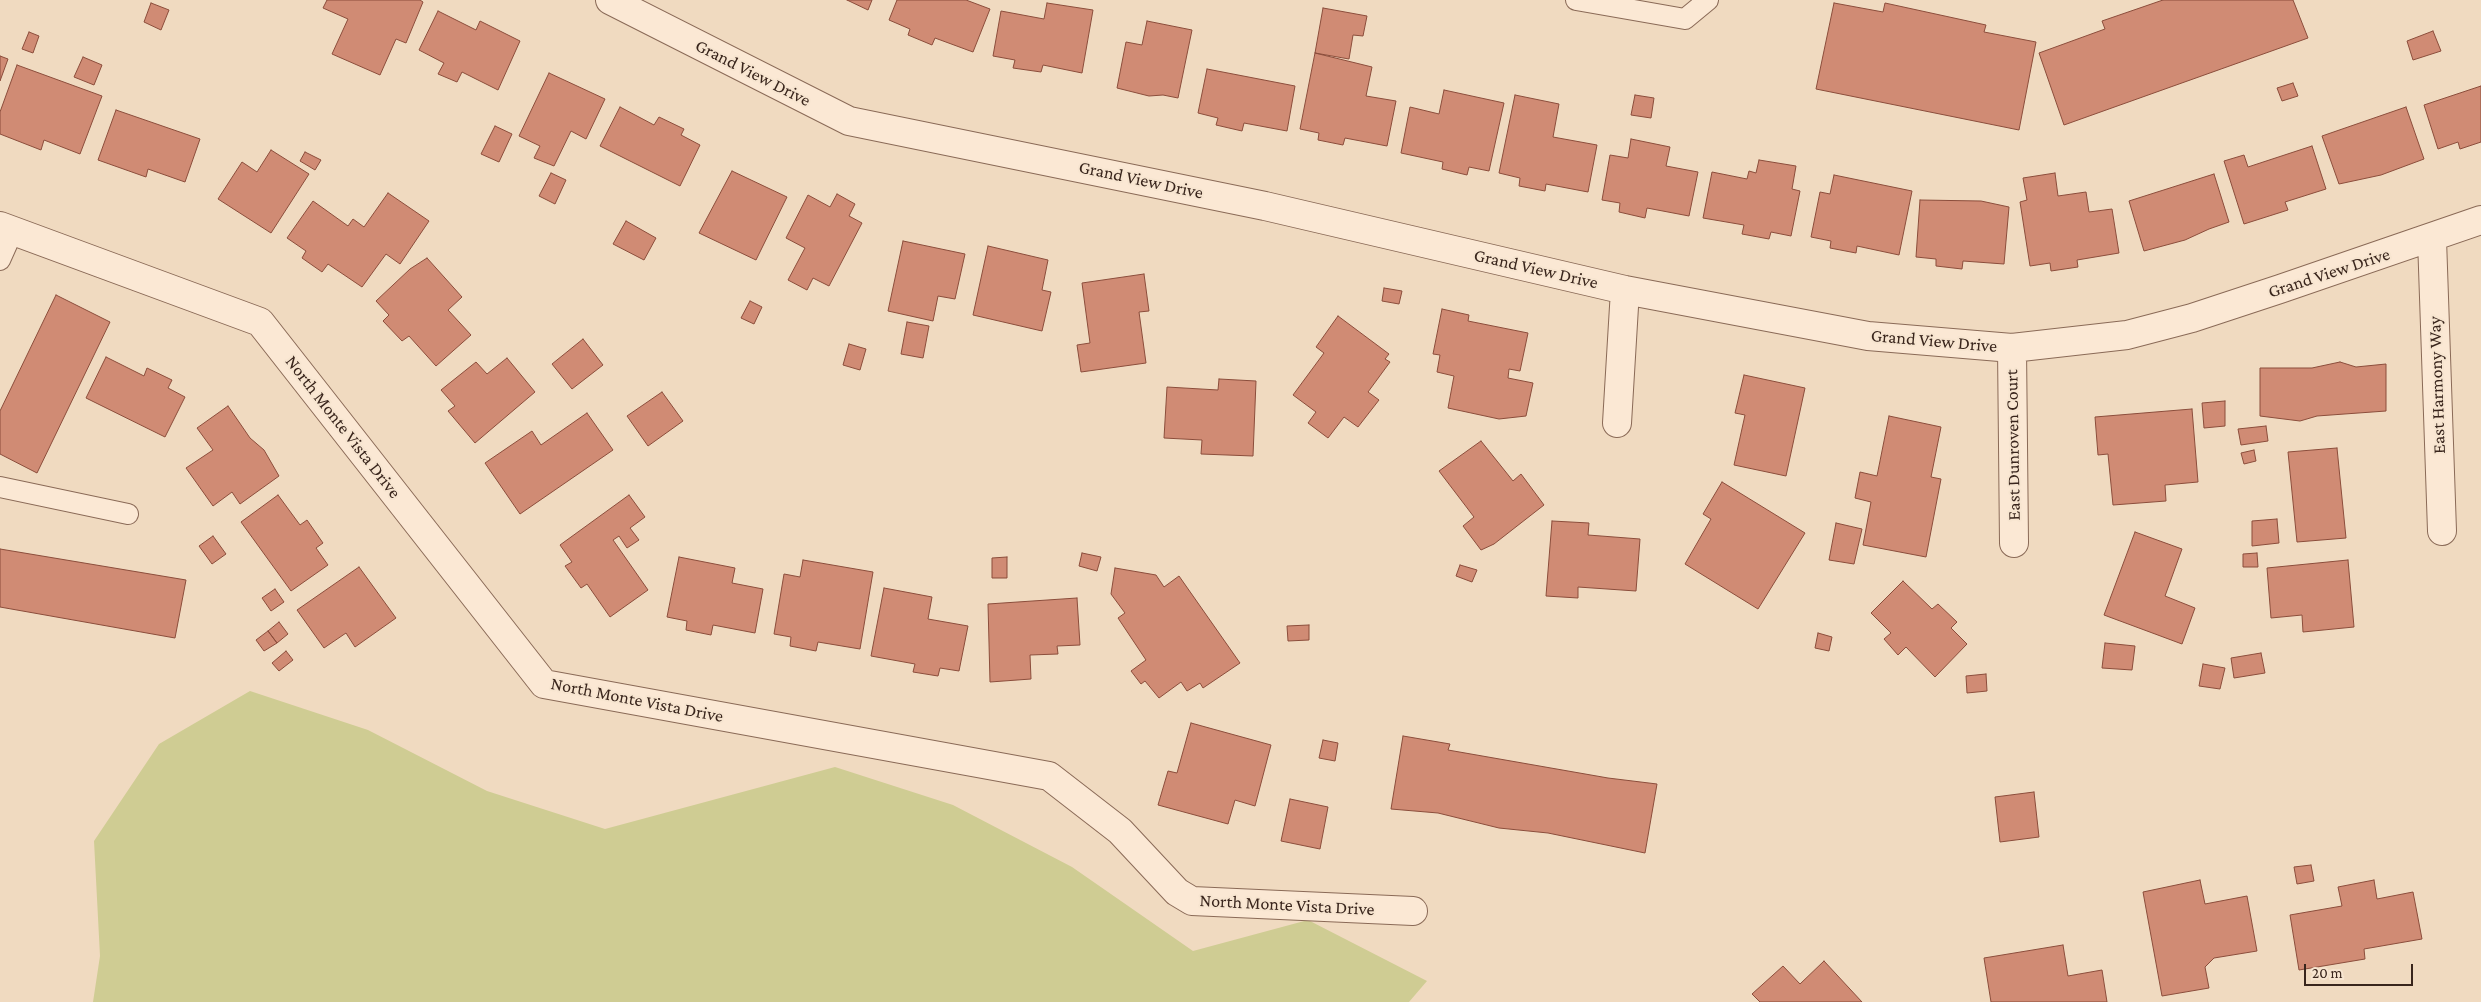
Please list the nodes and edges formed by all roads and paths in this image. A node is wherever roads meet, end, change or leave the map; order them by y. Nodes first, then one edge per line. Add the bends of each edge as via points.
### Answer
1 (610, 0) edge
2 (1576, 0) edge
3 (1708, 0) edge
4 (2481, 220) edge
5 (6, 228) edge
6 (2432, 239) junction
7 (0, 260) edge
8 (1625, 290) junction
9 (2012, 348) junction
10 (1617, 423) dead end
11 (0, 487) edge
12 (128, 514) dead end
13 (2442, 531) dead end
14 (2014, 543) dead end
15 (1413, 911) dead end

1 - 8 street, Grand View Drive via 849,121 1265,206
2 - 3 lane via 1685,19
4 - 6 street, Grand View Drive
5 - 7 lane
5 - 15 street, North Monte Vista Drive via 260,322 544,684 1049,776 1120,831 1177,892 1192,901
6 - 9 street, Grand View Drive via 2200,315 2136,332
6 - 13 street, East Harmony Way
8 - 9 street, Grand View Drive via 1868,336
8 - 10 street
9 - 14 street, East Dunroven Court
11 - 12 lane

